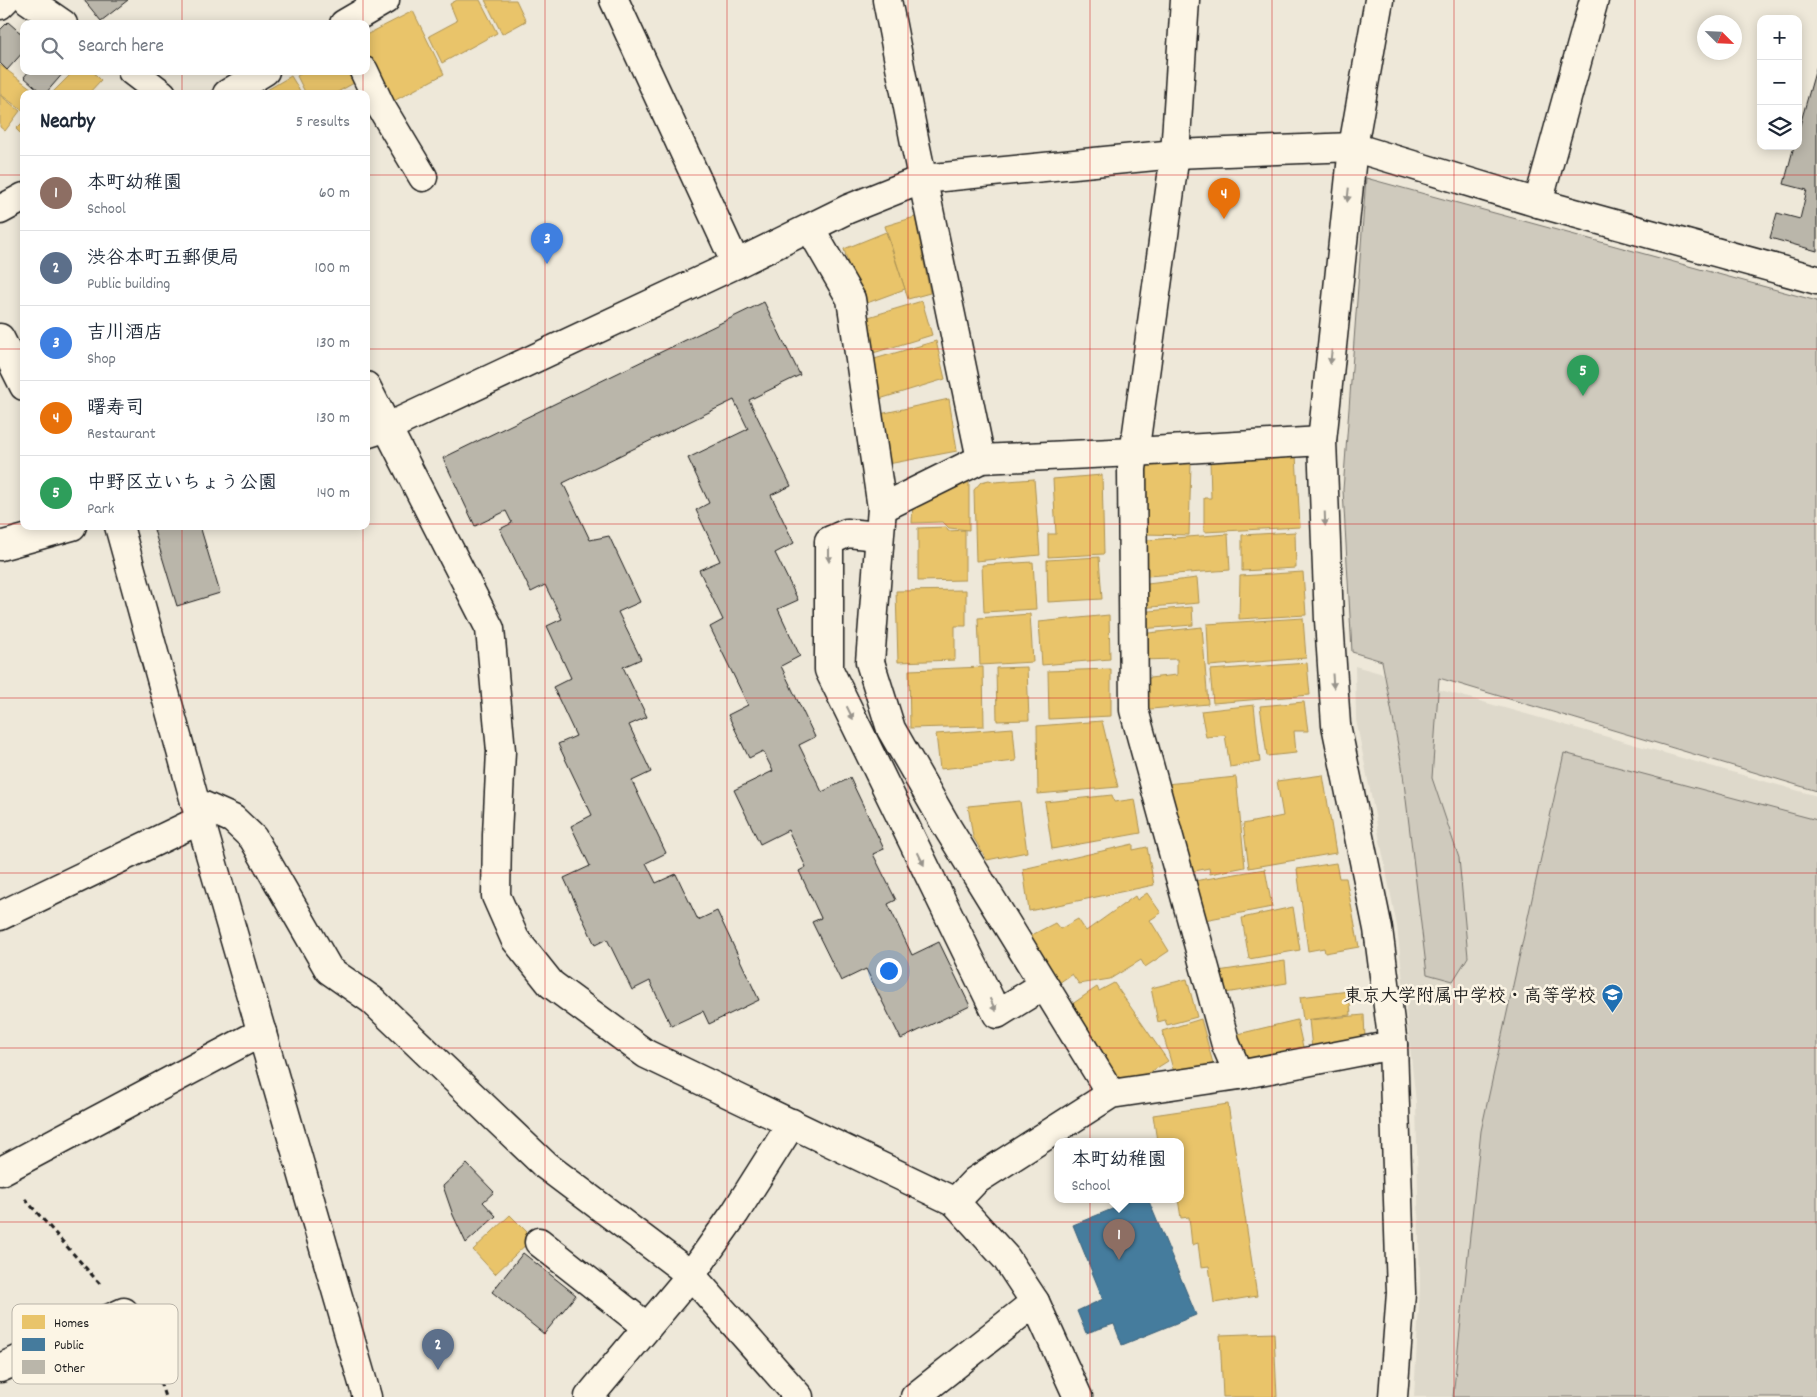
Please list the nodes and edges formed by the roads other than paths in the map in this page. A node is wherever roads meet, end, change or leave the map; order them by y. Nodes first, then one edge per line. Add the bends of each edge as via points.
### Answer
1 (5, 0) edge
2 (28, 0) edge
3 (385, 0) edge
4 (614, 0) edge
5 (887, 0) edge
6 (1185, 0) edge
7 (1379, 0) edge
8 (1594, 0) edge
9 (0, 5) edge
10 (56, 20) edge
11 (351, 20) edge
12 (137, 75) edge
13 (258, 75) edge
14 (366, 75) edge
15 (157, 90) edge
16 (233, 90) edge
17 (1353, 147) junction
18 (1175, 154) junction
19 (422, 177) dead end
20 (923, 179) junction
21 (20, 199) edge
22 (1538, 203) junction
23 (0, 210) edge
24 (810, 228) junction
25 (736, 264) junction
26 (1817, 280) edge
27 (0, 338) edge
28 (20, 378) edge
29 (370, 402) edge
30 (377, 430) edge
31 (1322, 441) junction
32 (1134, 452) junction
33 (981, 459) junction
34 (882, 508) junction
35 (58, 530) edge
36 (120, 530) edge
37 (879, 536) junction
38 (0, 546) edge
39 (198, 811) junction
40 (0, 916) edge
41 (1044, 985) junction
42 (262, 1032) junction
43 (1394, 1045) junction
44 (1239, 1075) junction
45 (1111, 1094) junction
46 (792, 1123) junction
47 (1, 1171) road end
48 (955, 1202) junction
49 (539, 1242) dead end
50 (691, 1275) junction
51 (1036, 1302) junction
52 (647, 1328) junction
53 (367, 1397) edge
54 (589, 1397) edge
55 (799, 1397) edge
56 (914, 1397) edge
57 (1078, 1397) edge
58 (1393, 1397) edge

1 - 9 street
2 - 10 street
3 - 11 street
4 - 25 street
5 - 20 street
6 - 18 street
7 - 17 street
8 - 22 street
12 - 15 street
13 - 16 street
14 - 19 street
17 - 18 street
17 - 22 street
17 -> 31 street
18 - 20 street
18 - 32 street
20 - 24 street
20 - 33 street
21 - 23 street
22 - 26 street
24 - 25 street
24 - 34 street via 851,299
25 - 30 street
27 - 28 street
29 - 30 street
30 - 46 street via 490,629 501,750 496,896 515,939 551,984 646,1054
31 - 32 street
31 -> 43 street via 1336,725 1378,929
32 - 33 street
32 - 44 street via 1134,710 1226,1046
33 - 34 street
34 - 37 street
35 - 38 street
36 - 39 street
37 - 41 street via 870,662 891,729
37 -> 41 street via 847,534 828,541 829,670 997,1014
39 - 40 street
39 - 42 street
39 - 50 street via 233,819 253,838 329,970 372,1000 544,1165
41 - 45 street
42 - 47 street
42 - 53 street
43 - 44 street
43 - 58 street via 1400,1293
44 - 45 street
45 - 48 street via 975,1181
46 - 48 street
46 - 50 street
48 - 51 street via 1006,1258
49 - 52 street
50 - 52 street
50 - 55 street
51 - 56 street
51 - 57 street
52 - 54 street

